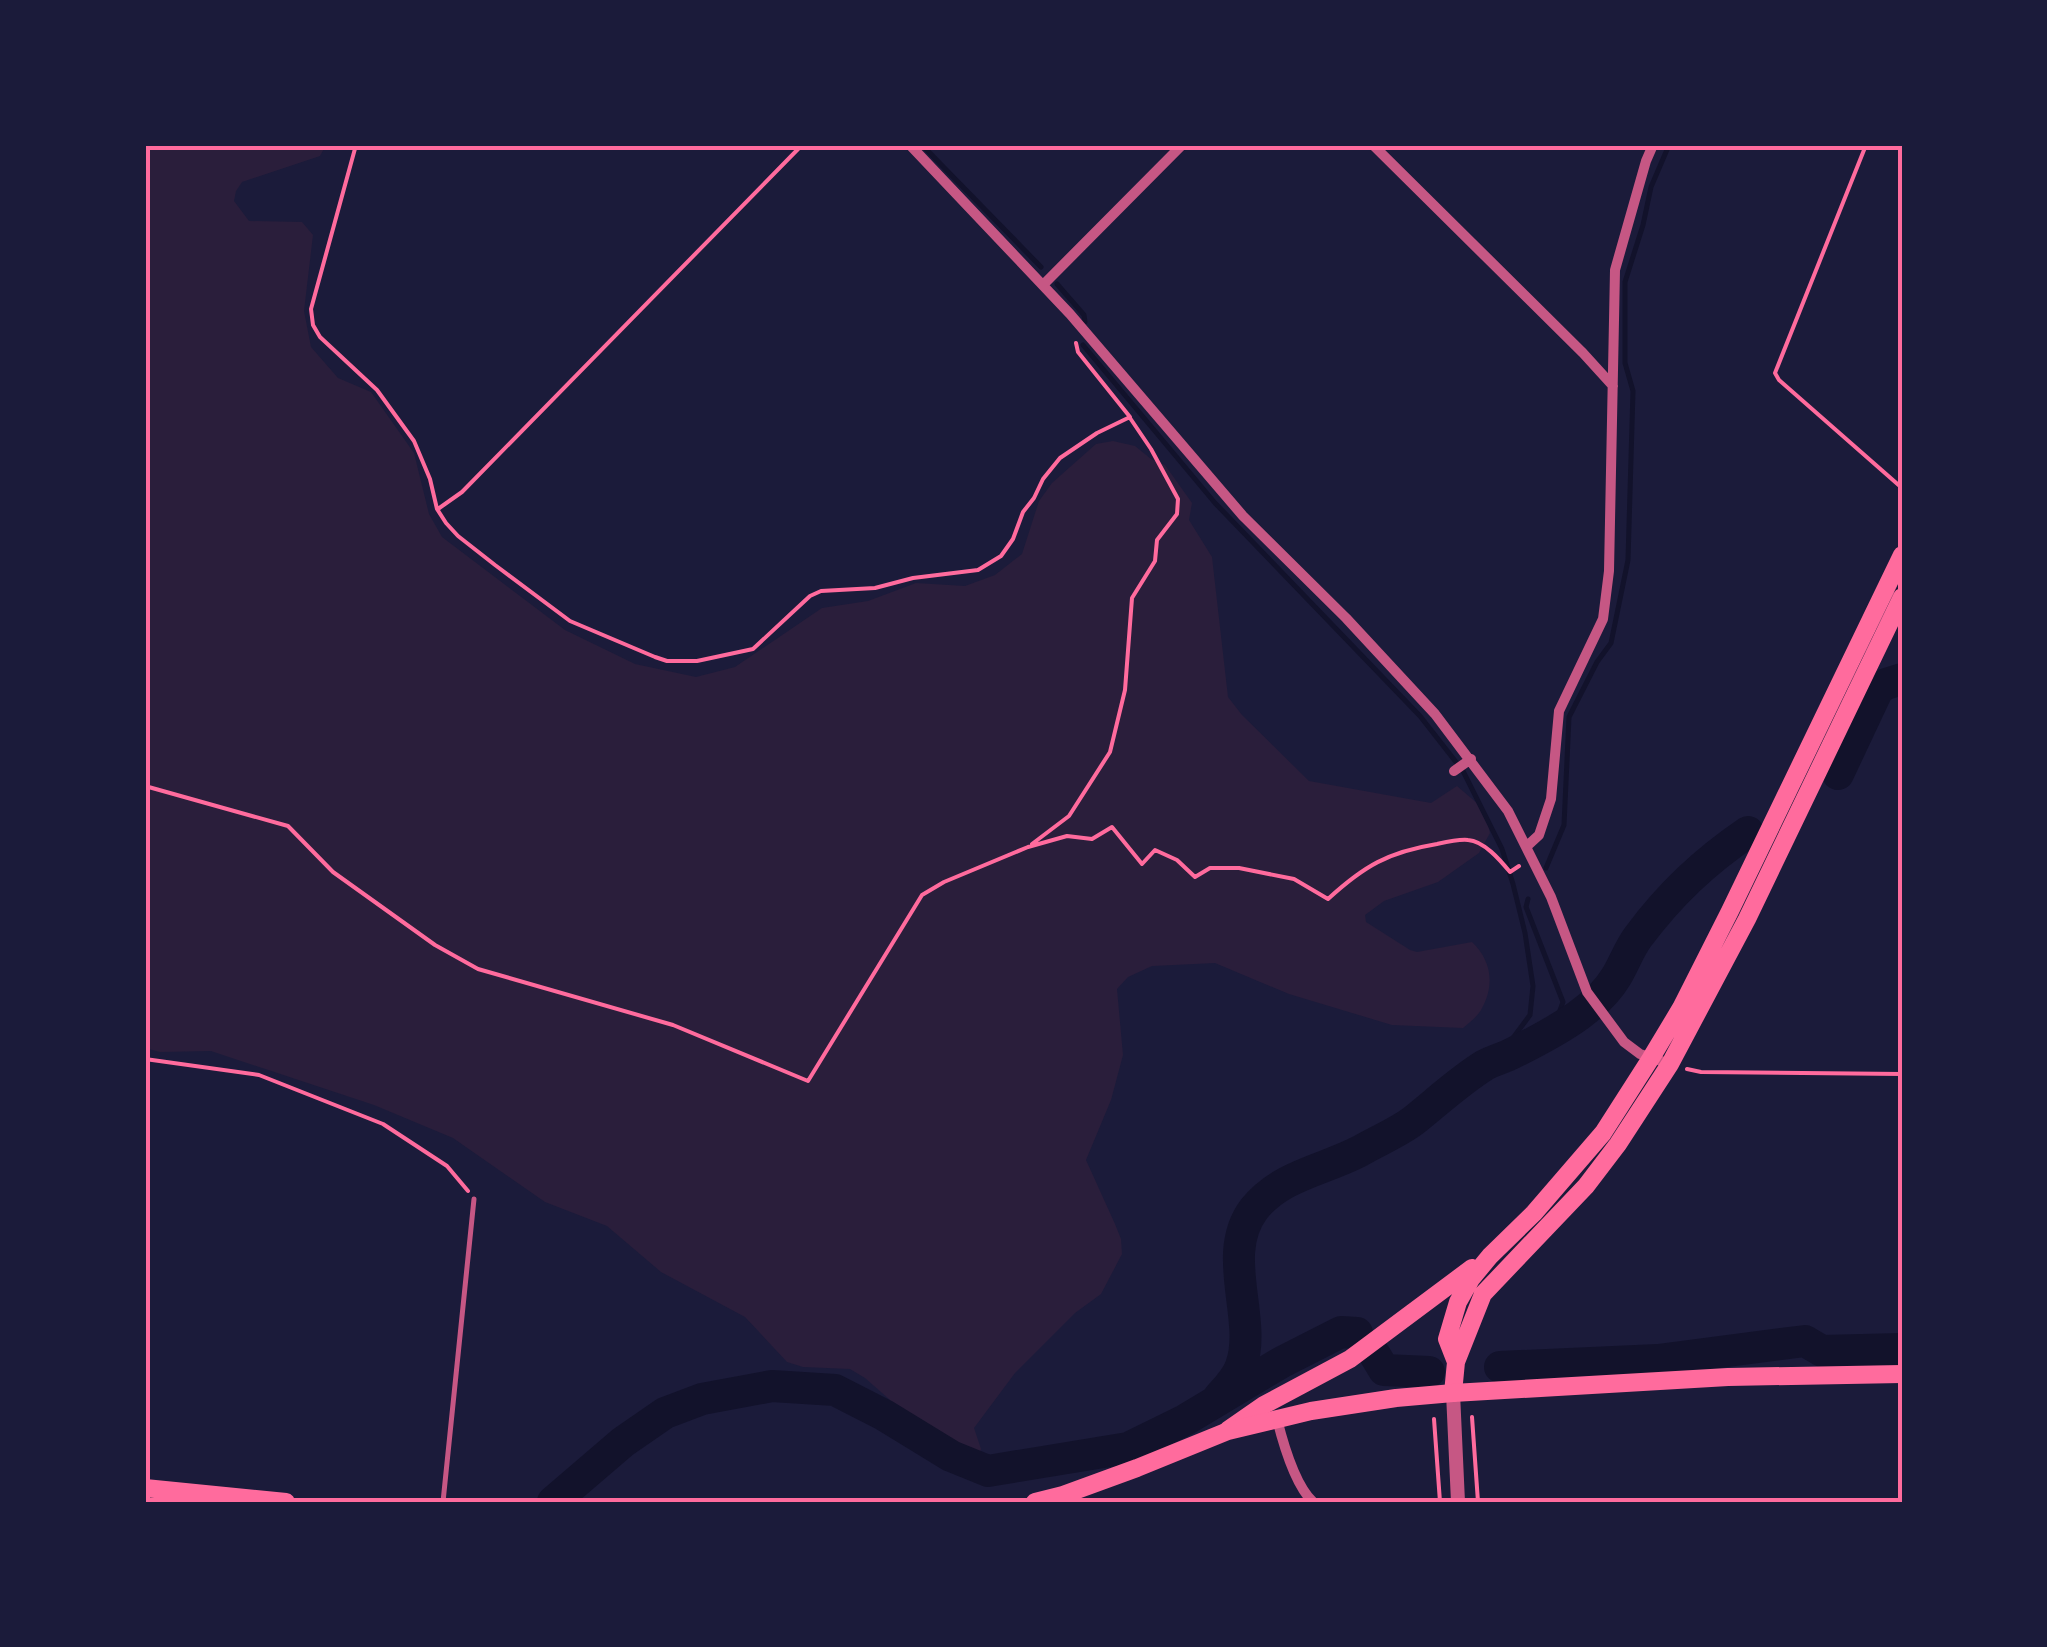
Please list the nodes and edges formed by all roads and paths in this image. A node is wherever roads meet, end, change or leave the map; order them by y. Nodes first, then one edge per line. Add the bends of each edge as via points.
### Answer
1 (356, 145) edge
2 (802, 145) edge
3 (910, 145) edge
4 (1182, 145) edge
5 (1374, 145) edge
6 (1653, 145) edge
7 (1866, 145) edge
8 (1043, 284) junction
9 (1070, 314) junction
10 (1614, 387) junction
11 (1130, 417) junction
12 (1902, 488) edge
13 (437, 509) junction
14 (1902, 555) edge
15 (1902, 598) edge
16 (145, 786) edge
17 (1028, 847) junction
18 (1529, 853) junction
19 (1651, 1058) junction
20 (145, 1059) edge
21 (1670, 1064) junction
22 (1902, 1074) edge
23 (474, 1199) joint
24 (1490, 1256) junction
25 (1456, 1362) junction
26 (1902, 1374) edge
27 (1453, 1393) junction
28 (1472, 1418) dead end
29 (1277, 1419) junction
30 (1434, 1420) dead end
31 (1228, 1430) junction
32 (145, 1488) edge
33 (286, 1502) edge
34 (443, 1502) edge
35 (1035, 1502) edge
36 (1313, 1502) edge
37 (1440, 1502) edge
38 (1458, 1502) edge
39 (1478, 1502) edge

1 - 13 path via 311,309 313,325 377,390 414,441
2 - 13 path
3 - 8 street
4 - 8 street
5 - 10 street
6 - 10 street via 1615,270
7 - 12 path via 1776,372
8 - 9 street
9 - 11 path via 1078,352
9 - 18 street via 1244,516 1435,714 1463,764 1508,810
10 - 18 street via 1604,619 1559,711 1551,799
11 - 13 path via 1060,458 1000,556 978,570 821,590 753,649 697,661 655,657 570,620 458,536
11 - 17 path via 1178,498 1177,514 1132,598 1125,690 1110,752 1069,816
14 - 19 main road via 1730,911
15 - 21 main road
16 - 17 path via 288,826 333,872 478,969 672,1025 808,1081 922,895
17 - 18 path via 1068,836 1092,840 1112,828 1142,864 1155,850 1195,877 1210,868 1239,868 1294,879 1328,899 1368,865 1408,849 1470,839 1510,872
18 - 19 street via 1588,992 1624,1042
19 - 21 street
19 - 24 main road via 1567,1177
20 - 23 path via 259,1074 383,1124 447,1166
21 - 22 path via 1701,1072
21 - 25 main road via 1586,1186 1483,1294
23 - 34 lane
24 - 25 main road via 1452,1318 1447,1339
24 - 31 main road via 1350,1359
25 - 27 main road
26 - 27 main road
27 - 29 main road
27 - 38 street
28 - 39 path
29 - 31 main road
29 - 36 street
30 - 37 path
31 - 35 main road
32 - 33 main road

